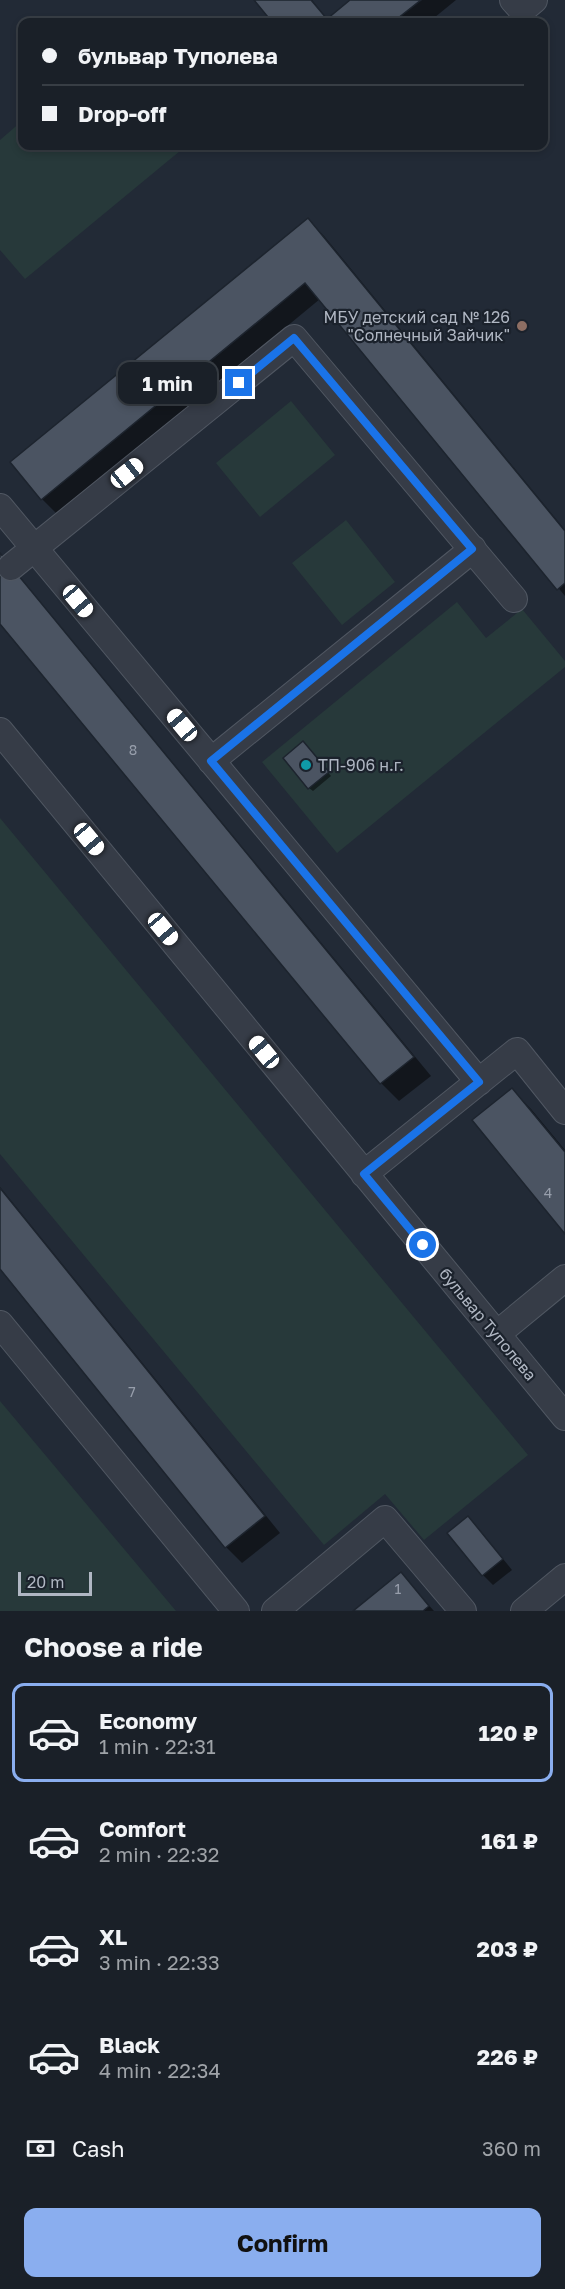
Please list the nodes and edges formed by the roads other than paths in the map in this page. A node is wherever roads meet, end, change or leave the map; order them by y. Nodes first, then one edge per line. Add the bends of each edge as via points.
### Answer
1 (513, 0) edge
2 (534, 0) edge
3 (0, 507) edge
4 (34, 548) junction
5 (472, 549) junction
6 (11, 567) dead end
7 (514, 599) dead end
8 (0, 731) edge
9 (211, 761) junction
10 (479, 1082) junction
11 (565, 1111) edge
12 (364, 1174) junction
13 (565, 1278) edge
14 (0, 1324) edge
15 (497, 1335) junction
16 (565, 1417) edge
17 (565, 1577) edge
18 (236, 1611) edge
19 (276, 1611) edge
20 (464, 1611) edge
21 (524, 1611) edge

1 - 2 street via 522,10
3 - 4 street
4 - 5 street via 294,338
4 - 6 street
4 - 9 street
5 - 7 street
5 - 9 street
8 - 12 street, бульвар Туполева
9 - 10 street
10 - 11 street via 517,1051
10 - 12 street
12 - 15 street, бульвар Туполева
13 - 15 street
14 - 18 street
15 - 16 street, бульвар Туполева
17 - 21 street
19 - 20 street via 385,1519

